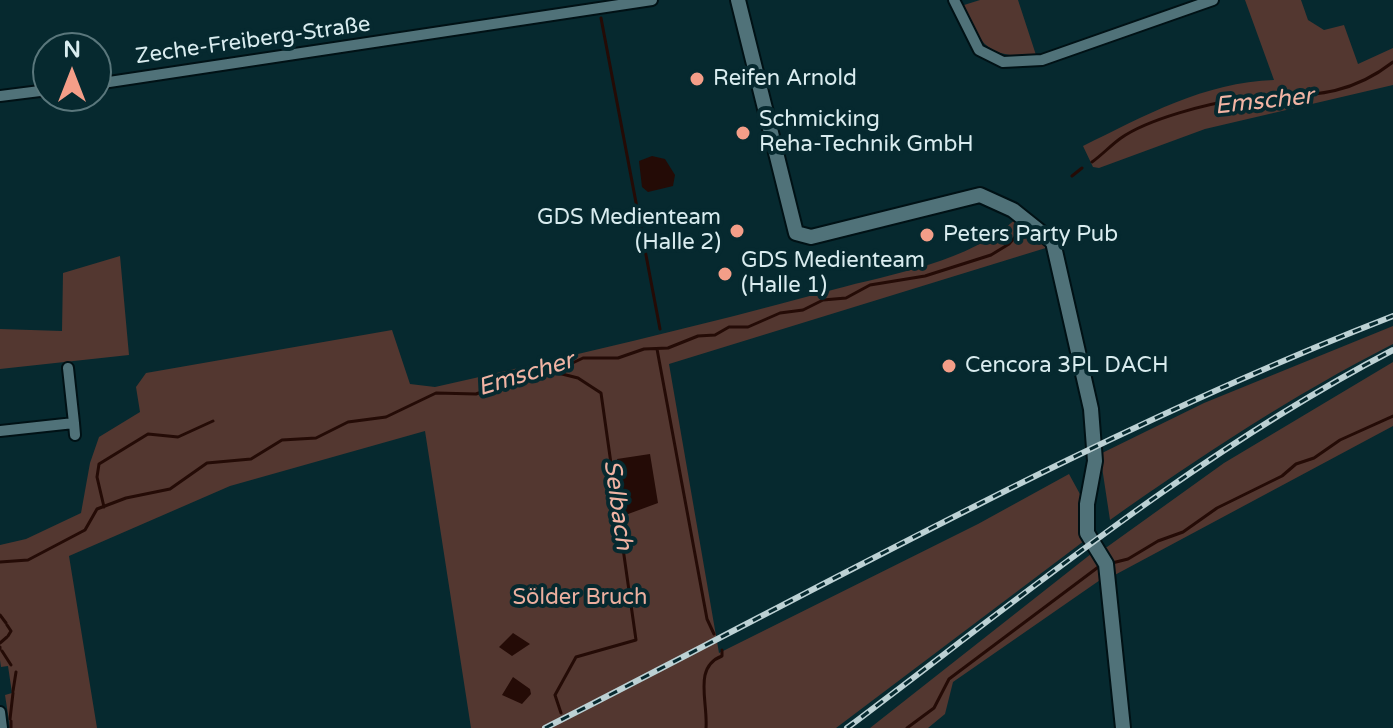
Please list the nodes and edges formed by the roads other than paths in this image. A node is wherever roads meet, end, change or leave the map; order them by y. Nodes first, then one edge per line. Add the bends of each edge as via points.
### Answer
1 (652, 0) edge
2 (738, 0) edge
3 (954, 0) edge
4 (1213, 0) edge
5 (112, 82) edge
6 (32, 92) edge
7 (0, 96) edge
8 (68, 368) dead end
9 (74, 423) junction
10 (0, 431) edge
11 (75, 435) dead end
12 (0, 712) edge
13 (2, 728) edge
14 (1123, 728) edge

1 - 5 street, Zeche-Freiberg-Straße
2 - 14 street via 796,233 811,237 980,195 1013,210 1053,242 1091,409 1095,461 1087,533 1106,564
3 - 4 street via 979,50 1014,63 1054,56
6 - 7 street
8 - 9 street
9 - 10 street
9 - 11 street
12 - 13 street

